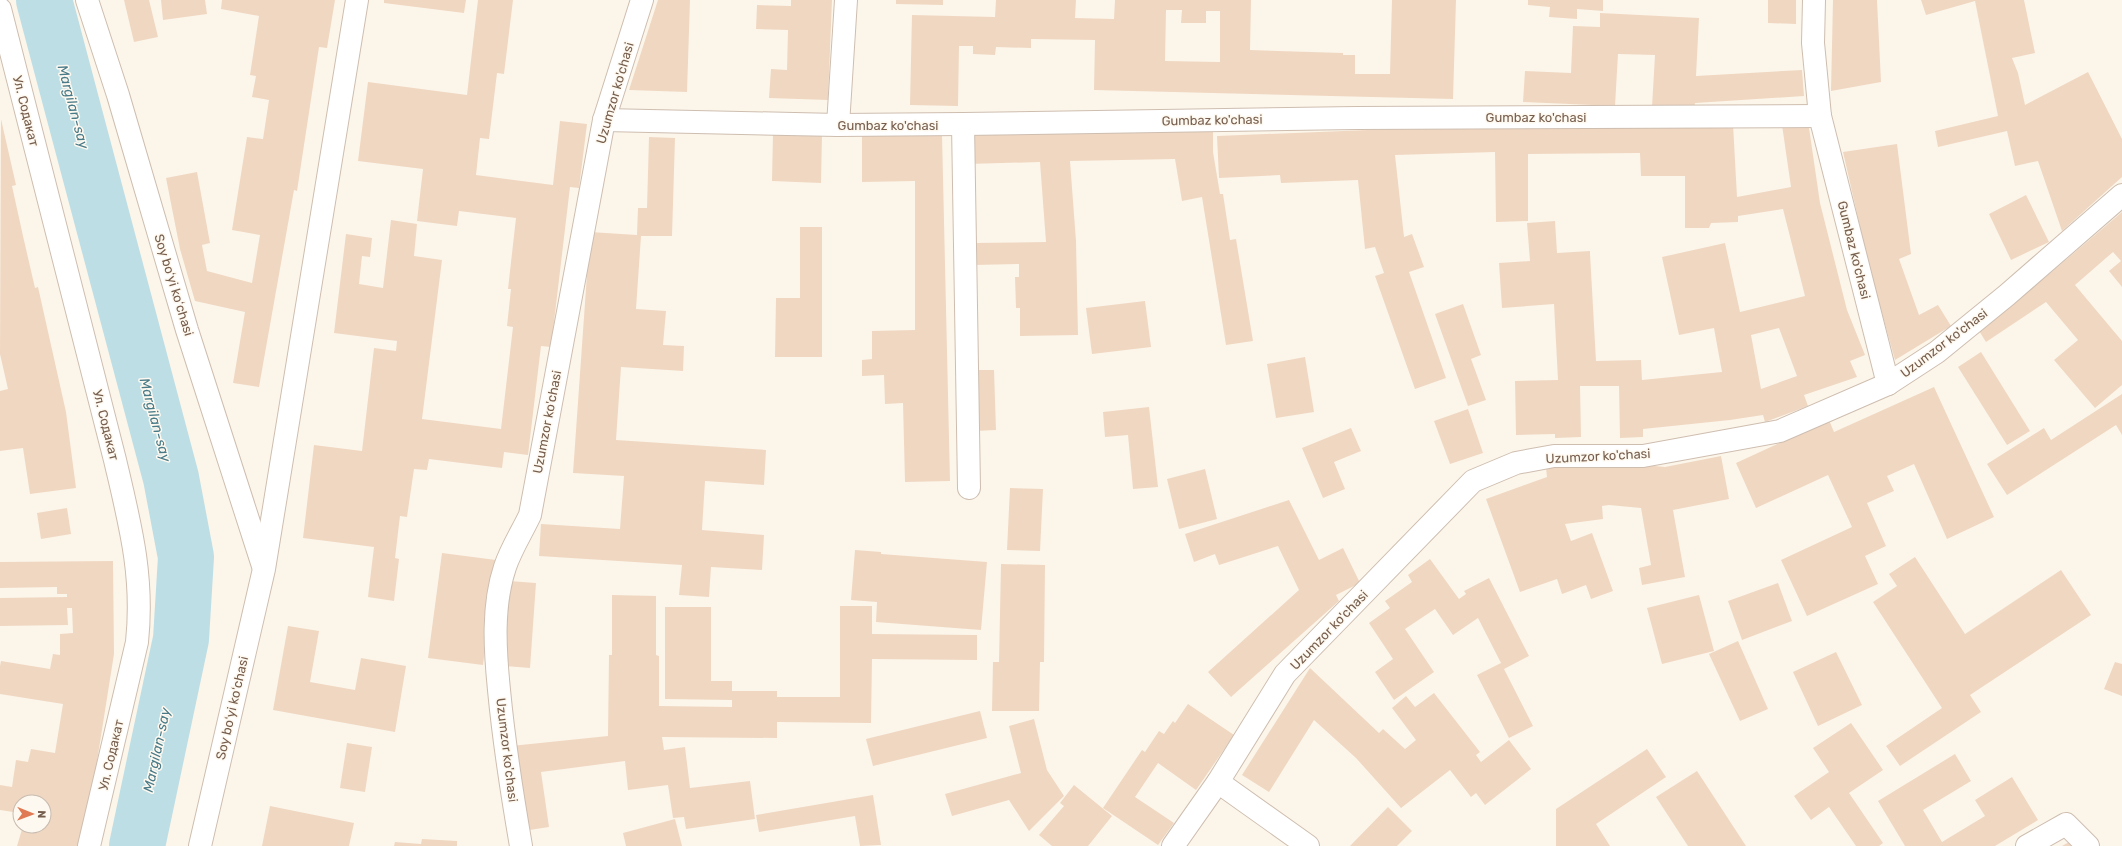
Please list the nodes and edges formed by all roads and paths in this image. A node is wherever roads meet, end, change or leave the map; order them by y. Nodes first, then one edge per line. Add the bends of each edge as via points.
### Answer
1 (87, 0) edge
2 (357, 0) edge
3 (642, 0) edge
4 (846, 0) edge
5 (1814, 0) edge
6 (0, 9) edge
7 (1820, 116) junction
8 (604, 120) junction
9 (963, 124) junction
10 (838, 125) junction
11 (2122, 194) edge
12 (1888, 384) junction
13 (969, 488) dead end
14 (264, 569) junction
15 (1218, 782) junction
16 (89, 846) edge
17 (200, 846) edge
18 (521, 846) edge
19 (1172, 846) edge
20 (1308, 846) edge
21 (2027, 846) edge
22 (2088, 846) edge

1 - 14 street, Soy boʻyi koʻchasi via 187,330
2 - 14 street, Soy boʻyi koʻchasi
3 - 8 street, Uzumzor ko'chasi
4 - 10 street
5 - 7 street, Gumbaz ko'chasi via 1813,43
6 - 16 street, Ул. Содакат via 115,460 131,528 140,585 137,642
7 - 9 street, Gumbaz ko'chasi via 1364,118
7 - 12 street, Gumbaz ko'chasi
8 - 10 street, Gumbaz ko'chasi
8 - 18 street, Uzumzor ko'chasi via 530,515 505,567 497,606 495,648 502,723
9 - 10 street, Gumbaz ko'chasi
9 - 13 street
11 - 12 street, Uzumzor ko'chasi via 2007,295 1937,352
12 - 15 street, Uzumzor ko'chasi via 1780,431 1643,456 1554,456 1516,463 1473,481 1286,674
14 - 17 street, Soy boʻyi koʻchasi
15 - 19 street, Uzumzor ko'chasi
15 - 20 street
21 - 22 street via 2066,824

